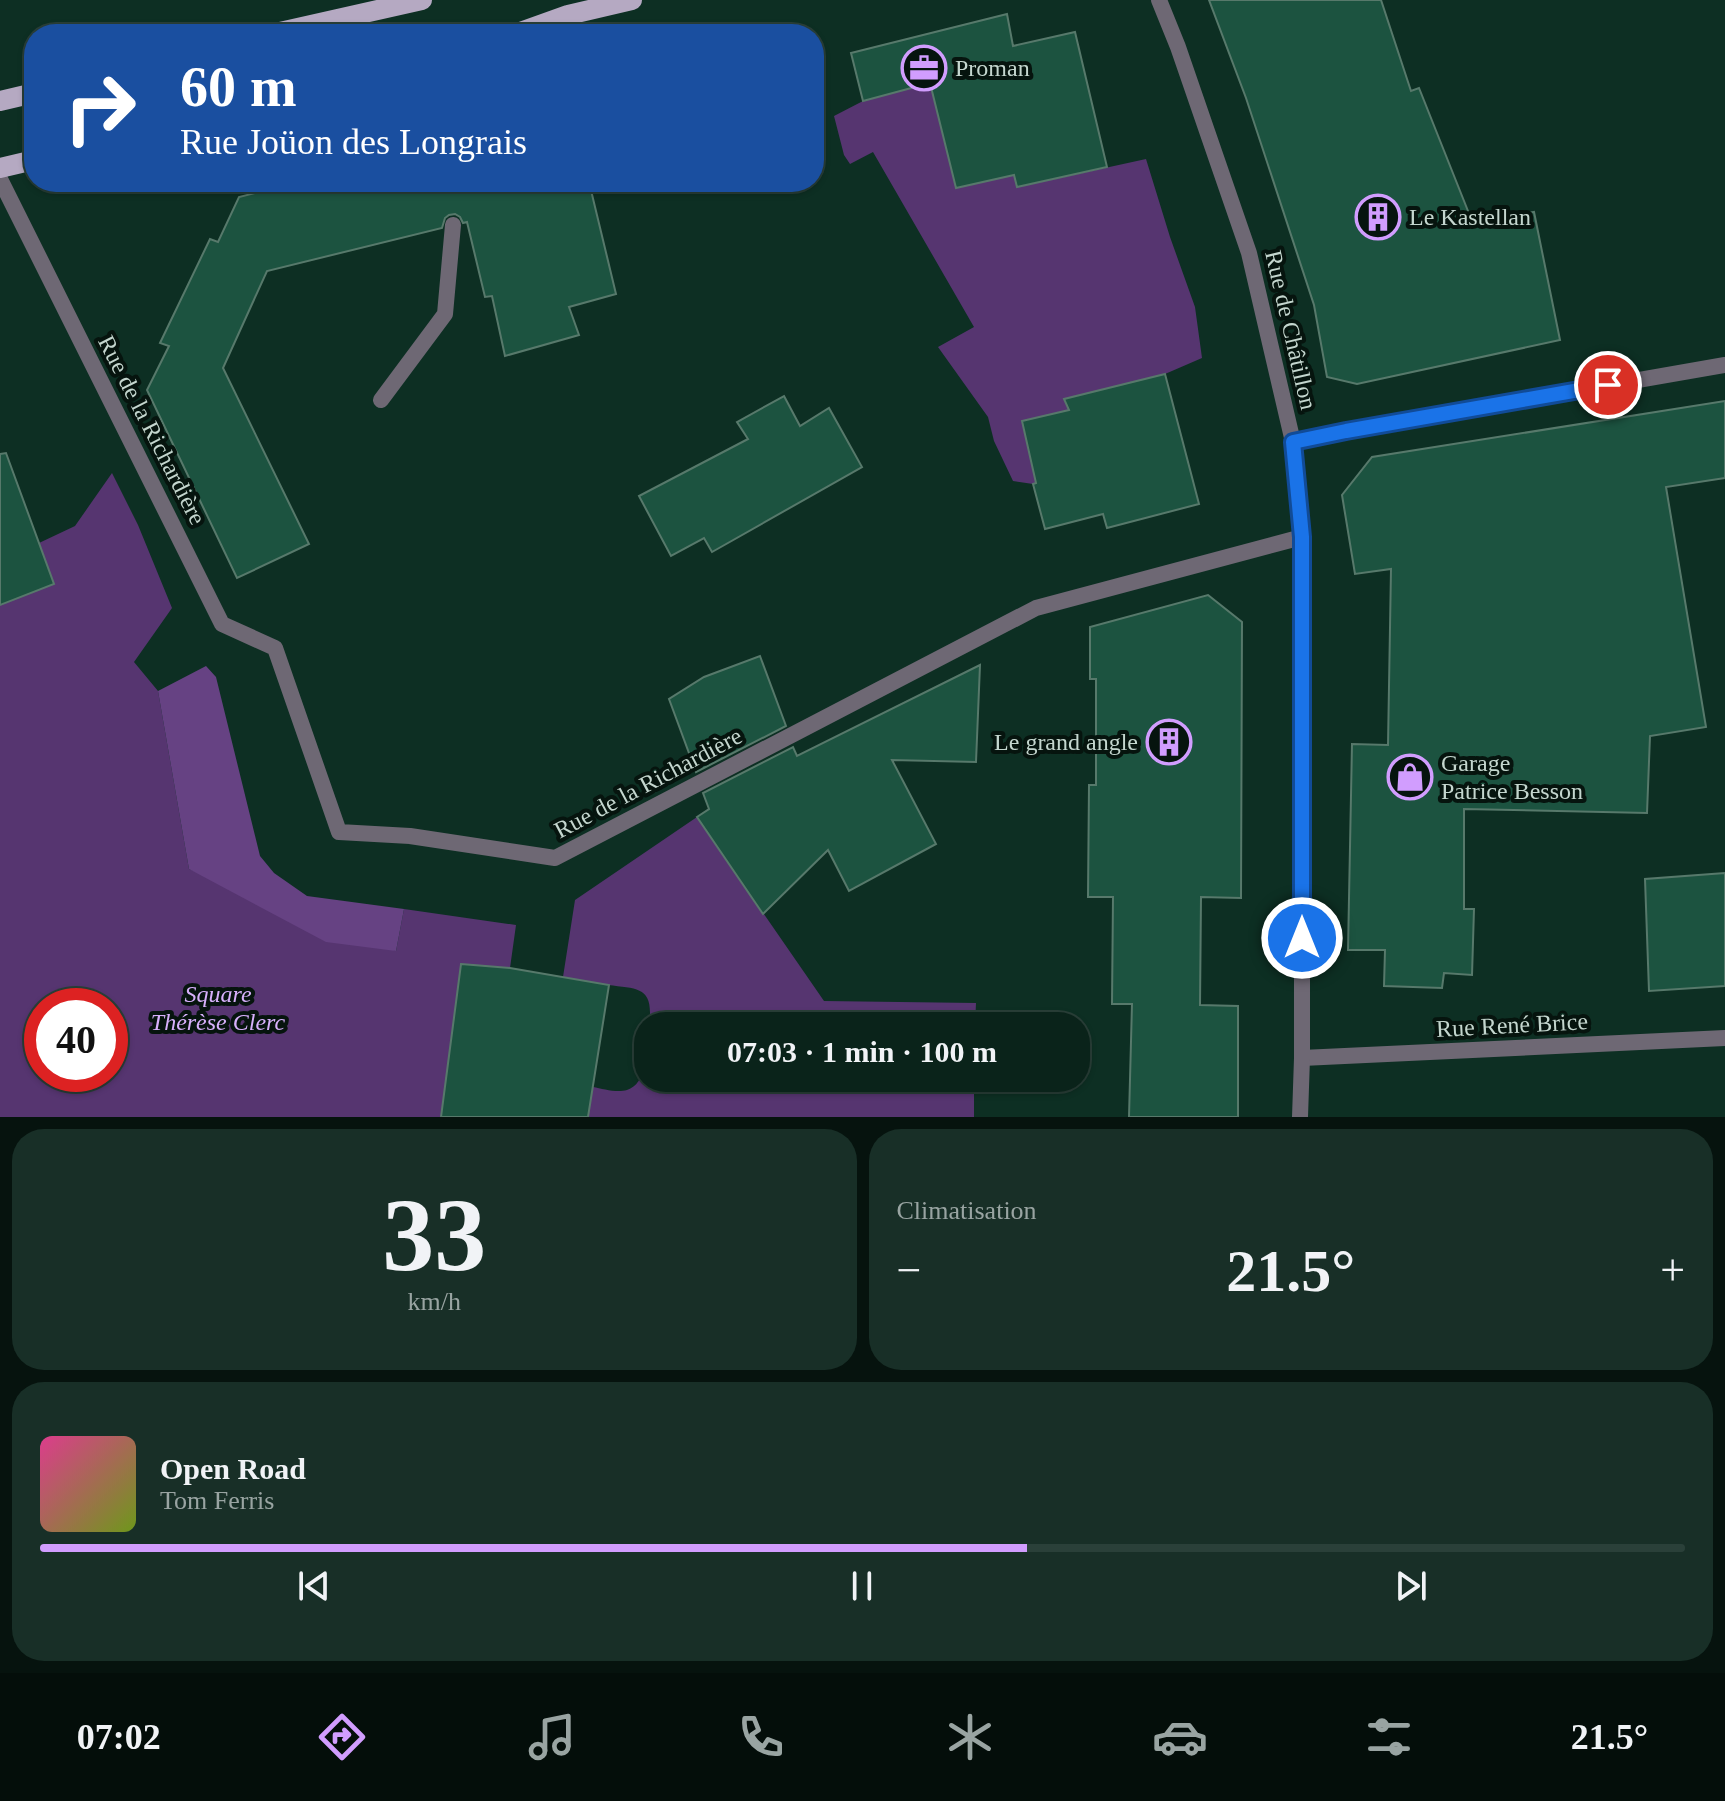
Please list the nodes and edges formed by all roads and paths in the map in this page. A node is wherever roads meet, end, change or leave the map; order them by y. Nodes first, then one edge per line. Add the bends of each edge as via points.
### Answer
1 (422, 0) edge
2 (632, 0) edge
3 (1159, 0) edge
4 (315, 24) edge
5 (543, 24) edge
6 (24, 95) edge
7 (0, 101) edge
8 (24, 162) edge
9 (0, 168) edge
10 (0, 179) edge
11 (453, 225) dead end
12 (1725, 365) edge
13 (381, 400) dead end
14 (1293, 442) junction
15 (1302, 537) junction
16 (1725, 1038) edge
17 (1302, 1058) junction
18 (1300, 1117) edge

1 - 4 main road
2 - 5 main road
3 - 14 street, Rue de Châtillon via 1249,253
6 - 7 main road
8 - 9 main road
10 - 15 street, Rue de la Richardière via 222,624 275,648 339,832 410,836 555,858 1036,608
11 - 13 street via 445,314
12 - 14 street
14 - 15 street, Rue de Châtillon
15 - 17 street, Rue de Châtillon
16 - 17 street, Rue René Brice
17 - 18 street, Rue de Châtillon

